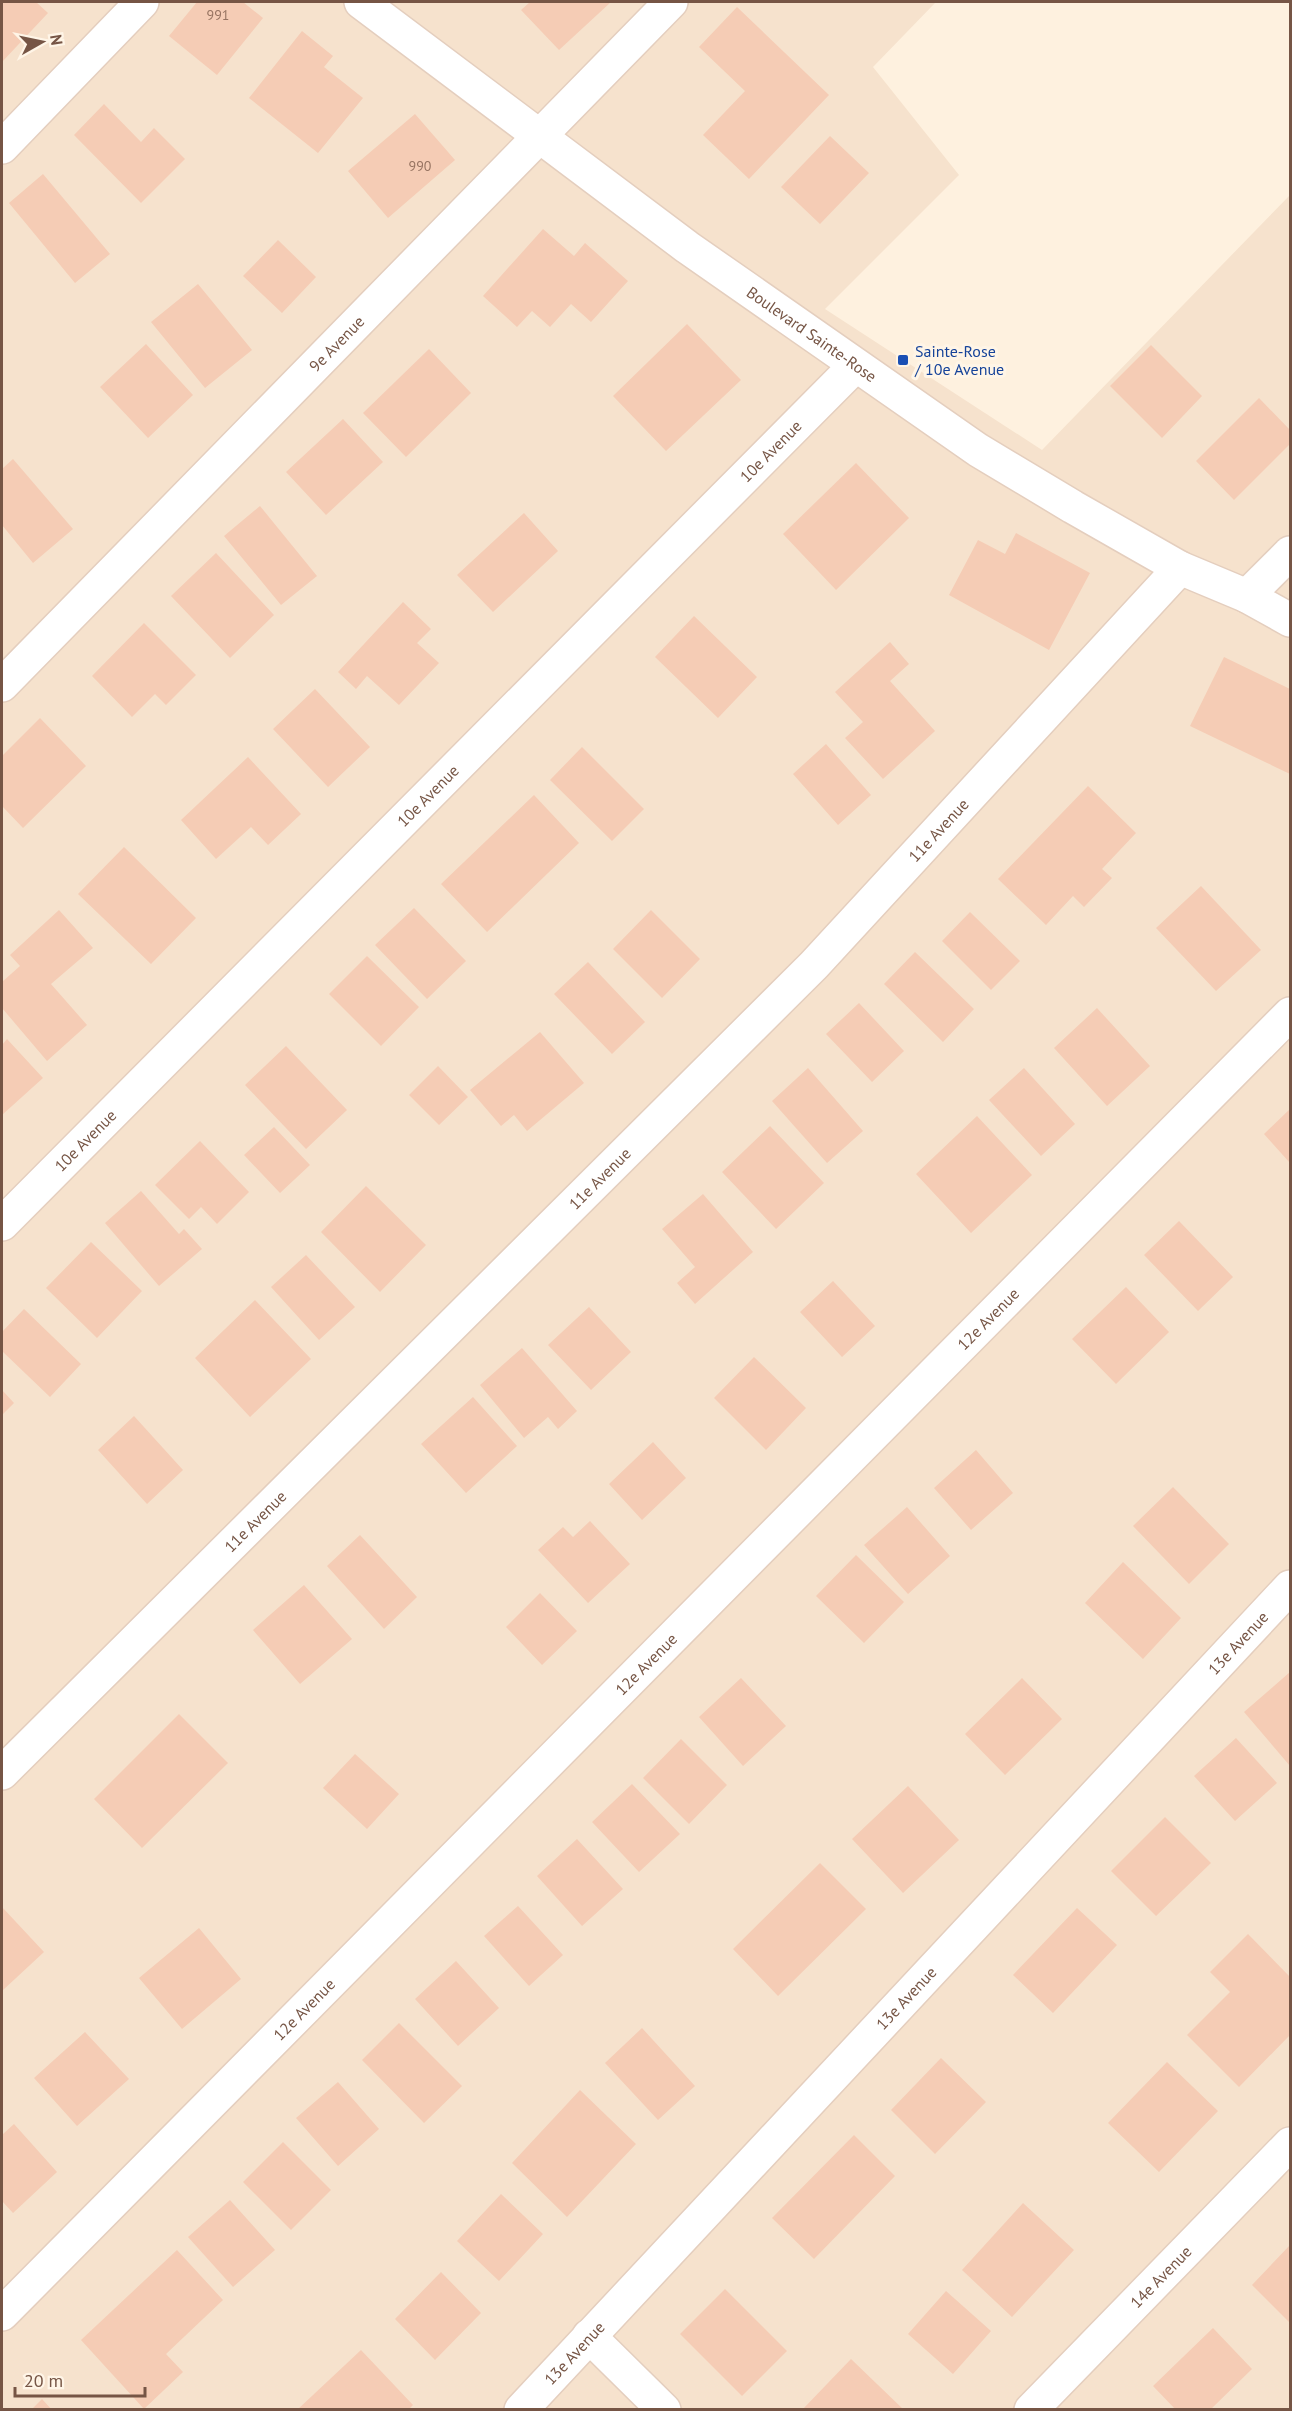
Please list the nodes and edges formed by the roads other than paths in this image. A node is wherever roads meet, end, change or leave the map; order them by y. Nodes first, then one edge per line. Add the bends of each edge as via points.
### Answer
1 (142, 2) edge
2 (361, 2) edge
3 (671, 2) edge
4 (540, 135) junction
5 (2, 147) edge
6 (855, 366) junction
7 (1290, 553) edge
8 (1180, 568) junction
9 (1247, 596) junction
10 (1290, 620) edge
11 (2, 685) edge
12 (1290, 1014) edge
13 (2, 1224) edge
14 (1290, 1587) edge
15 (2, 1773) edge
16 (1290, 2144) edge
17 (2, 2314) edge
18 (589, 2337) junction
19 (521, 2409) edge
20 (664, 2409) edge
21 (1031, 2409) edge

1 - 5 street
2 - 4 street, Boulevard Sainte-Rose
3 - 4 street, 9e Avenue
4 - 6 street, Boulevard Sainte-Rose via 687,247
4 - 11 street, 9e Avenue
6 - 8 street, Boulevard Sainte-Rose via 978,450
6 - 13 street, 10e Avenue
7 - 9 street
8 - 9 street, Boulevard Sainte-Rose
8 - 15 street, 11e Avenue via 814,965
9 - 10 street, Boulevard Sainte-Rose
12 - 17 street, 12e Avenue
14 - 18 street, 13e Avenue
16 - 21 street, 14e Avenue
18 - 19 street, 13e Avenue
18 - 20 street

